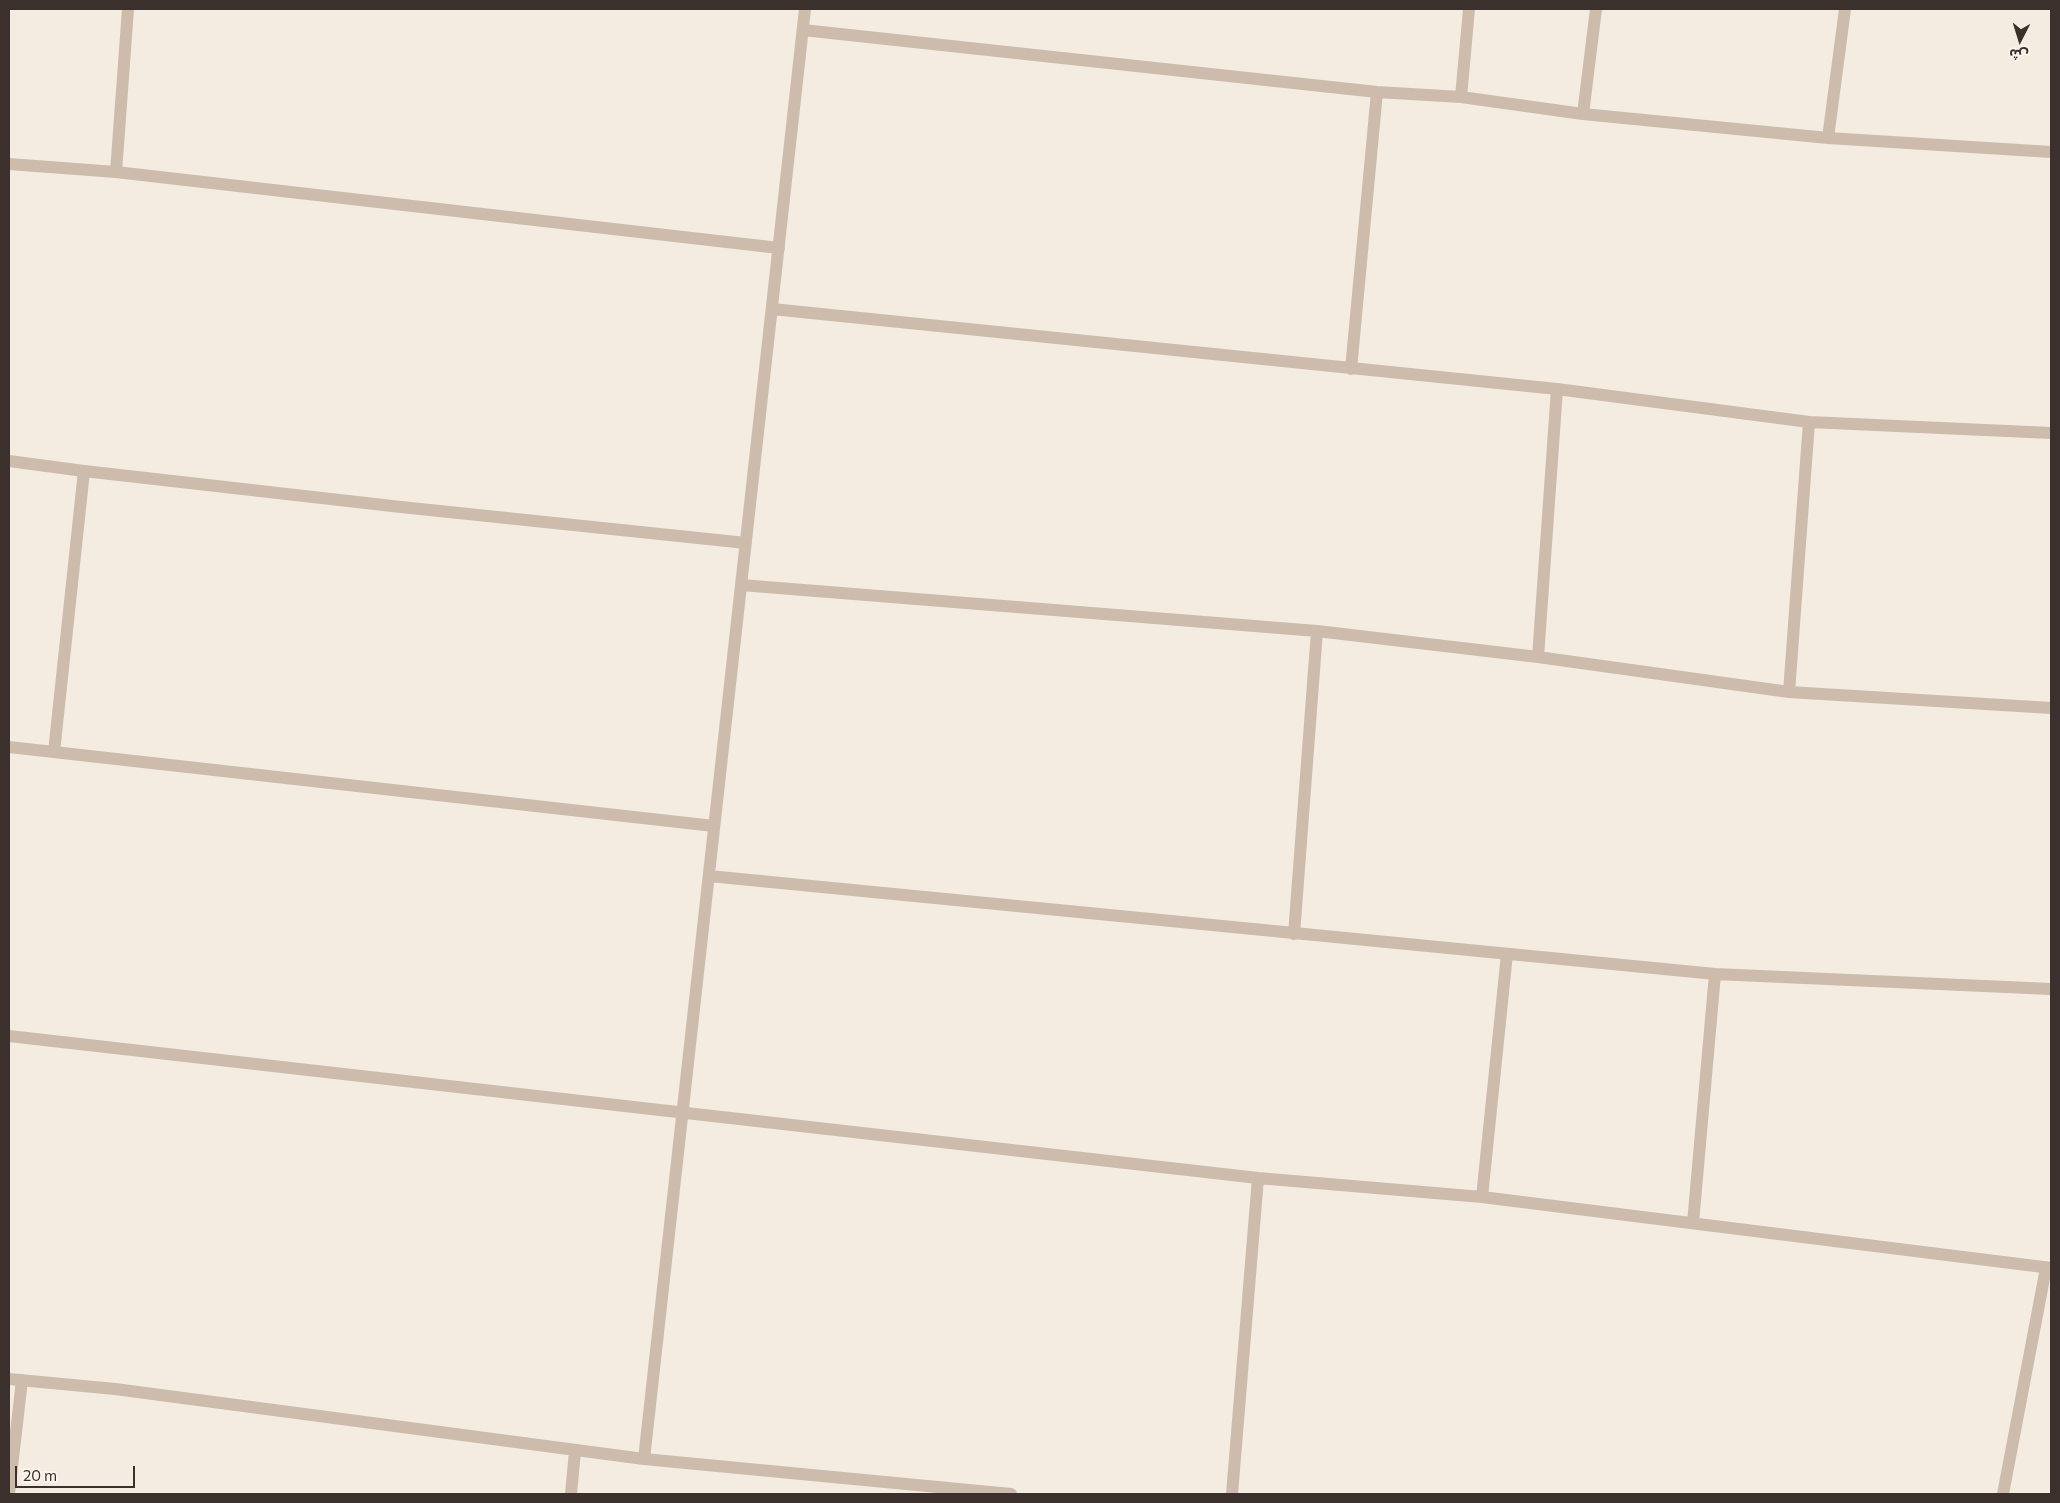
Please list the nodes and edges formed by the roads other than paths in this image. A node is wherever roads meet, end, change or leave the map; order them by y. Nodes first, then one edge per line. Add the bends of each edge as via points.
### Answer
1 (128, 9) edge
2 (805, 9) edge
3 (1469, 9) edge
4 (1596, 9) edge
5 (1845, 9) edge
6 (803, 30) junction
7 (1377, 92) junction
8 (1460, 97) junction
9 (1583, 114) junction
10 (1828, 138) junction
11 (2051, 152) edge
12 (9, 164) edge
13 (116, 172) junction
14 (779, 248) junction
15 (772, 309) junction
16 (1350, 369) junction
17 (1557, 389) junction
18 (1809, 422) junction
19 (2051, 433) edge
20 (9, 460) edge
21 (84, 471) junction
22 (746, 543) junction
23 (741, 585) junction
24 (1317, 631) junction
25 (1538, 657) junction
26 (1790, 692) junction
27 (2051, 708) edge
28 (9, 747) edge
29 (54, 752) junction
30 (714, 826) junction
31 (709, 876) junction
32 (1294, 934) junction
33 (1507, 954) junction
34 (1715, 974) junction
35 (2051, 989) edge
36 (9, 1038) edge
37 (682, 1113) junction
38 (1258, 1178) junction
39 (1482, 1197) junction
40 (1693, 1223) junction
41 (2049, 1268) edge
42 (9, 1379) edge
43 (22, 1380) junction
44 (575, 1451) junction
45 (644, 1459) junction
46 (9, 1493) edge
47 (571, 1494) edge
48 (1011, 1494) edge
49 (1232, 1494) edge
50 (2003, 1494) edge

1 - 13 street
2 - 6 street
3 - 8 street
4 - 9 street
5 - 10 street
6 - 7 street
6 - 14 street
7 - 8 street
7 - 16 street
8 - 9 street
9 - 10 street
10 - 11 street
12 - 13 street
13 - 14 street
14 - 15 street
15 - 16 street
15 - 22 street
16 - 17 street
17 - 18 street
17 - 25 street
18 - 19 street
18 - 26 street
20 - 21 street
21 - 22 street
21 - 29 street
22 - 23 street
23 - 24 street
23 - 30 street
24 - 25 street
24 - 32 street
25 - 26 street
26 - 27 street
28 - 29 street
29 - 30 street
30 - 31 street
31 - 32 street
31 - 37 street
32 - 33 street
33 - 34 street
33 - 39 street
34 - 35 street
34 - 40 street
36 - 37 street
37 - 38 street
37 - 45 street
38 - 39 street
38 - 49 street
39 - 40 street
40 - 41 street
41 - 50 street
42 - 43 street
43 - 44 street via 125,1390
43 - 46 street
44 - 45 street
44 - 47 street
45 - 48 street

